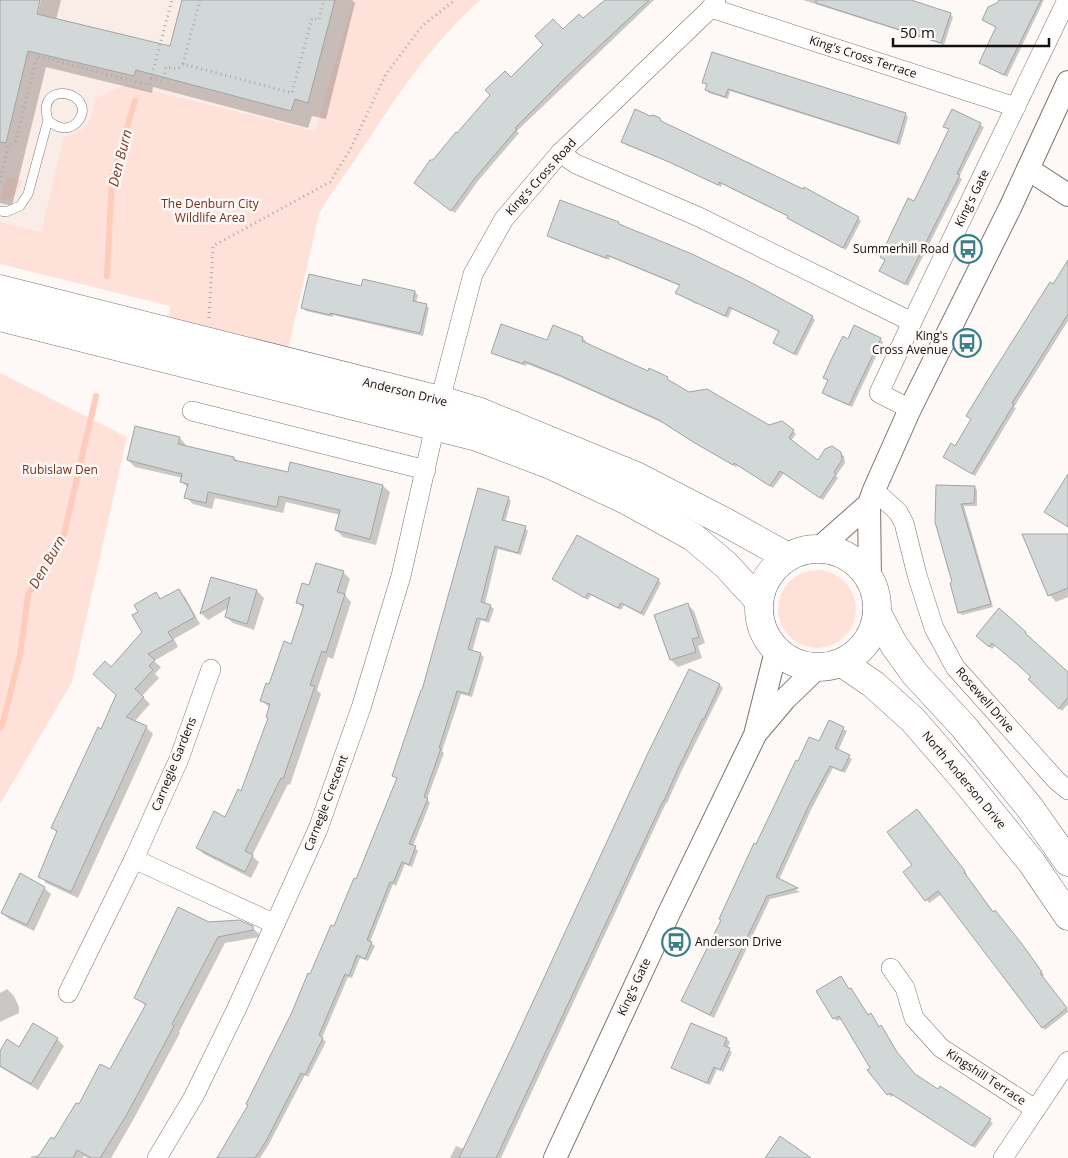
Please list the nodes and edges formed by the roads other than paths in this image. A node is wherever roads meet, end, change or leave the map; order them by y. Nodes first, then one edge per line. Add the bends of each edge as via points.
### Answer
1 (1067, 0) edge
2 (714, 4) edge
3 (1068, 82) edge
4 (1016, 106) junction
5 (48, 120) junction
6 (560, 153) junction
7 (1028, 169) junction
8 (1068, 195) edge
9 (0, 211) edge
10 (0, 289) edge
11 (0, 317) edge
12 (912, 322) junction
13 (910, 409) junction
14 (192, 411) dead end
15 (438, 413) junction
16 (426, 470) junction
17 (871, 497) junction
18 (818, 549) junction
19 (788, 557) junction
20 (870, 579) junction
21 (759, 601) junction
22 (877, 613) junction
23 (776, 651) junction
24 (830, 665) junction
25 (211, 669) dead end
26 (754, 735) junction
27 (1068, 790) edge
28 (134, 858) junction
29 (1068, 862) edge
30 (1068, 916) edge
31 (275, 924) junction
32 (891, 968) dead end
33 (68, 993) dead end
34 (1068, 1061) edge
35 (1035, 1109) junction
36 (157, 1158) edge
37 (555, 1158) edge
38 (1003, 1158) edge

1 - 4 street, King's Gate
2 - 4 street, King's Cross Terrace
2 - 6 street, King's Cross Road
3 - 7 street
4 - 12 street, King's Gate
5 - 5 lane via 48,102 54,95 72,94 79,101 80,119 73,126 55,126
5 - 9 lane via 28,194 20,206
6 - 12 street via 576,164 699,217
6 - 15 street, King's Cross Road via 504,219 472,274
7 - 8 street
7 - 13 street
10 - 15 main road, Anderson Drive via 204,341
11 - 15 main road, Anderson Drive
12 - 13 street, King's Gate via 880,393
13 - 17 street
14 - 16 street
15 - 16 street, Carnegie Crescent
15 - 19 main road, Anderson Drive via 480,412 636,476
15 - 21 main road, Anderson Drive via 477,437 553,466 626,500 693,537
16 - 31 street, Carnegie Crescent via 401,576 361,708 318,829
17 - 18 street
17 - 20 street
17 - 27 street, Rosewell Drive via 898,512 904,523 934,628 955,667
18 - 19 main road
18 - 20 main road via 849,557
19 - 21 main road via 774,568 764,583
20 - 22 main road via 875,590
21 - 23 main road via 764,634
22 - 24 main road via 875,626 862,648 853,656
22 - 29 main road via 915,674 963,726 1030,808
23 - 24 main road via 802,666
23 - 26 street, King's Gate
24 - 26 street, King's Gate via 785,699
24 - 30 main road, North Anderson Drive via 878,688 913,720 1032,863
25 - 28 street, Carnegie Gardens via 179,759
26 - 37 street, King's Gate
28 - 31 street
28 - 33 street, Carnegie Gardens
31 - 36 street, Carnegie Crescent via 194,1096
32 - 35 street, Kingshill Terrace via 905,988 914,1018 942,1048
34 - 35 street
35 - 38 street

